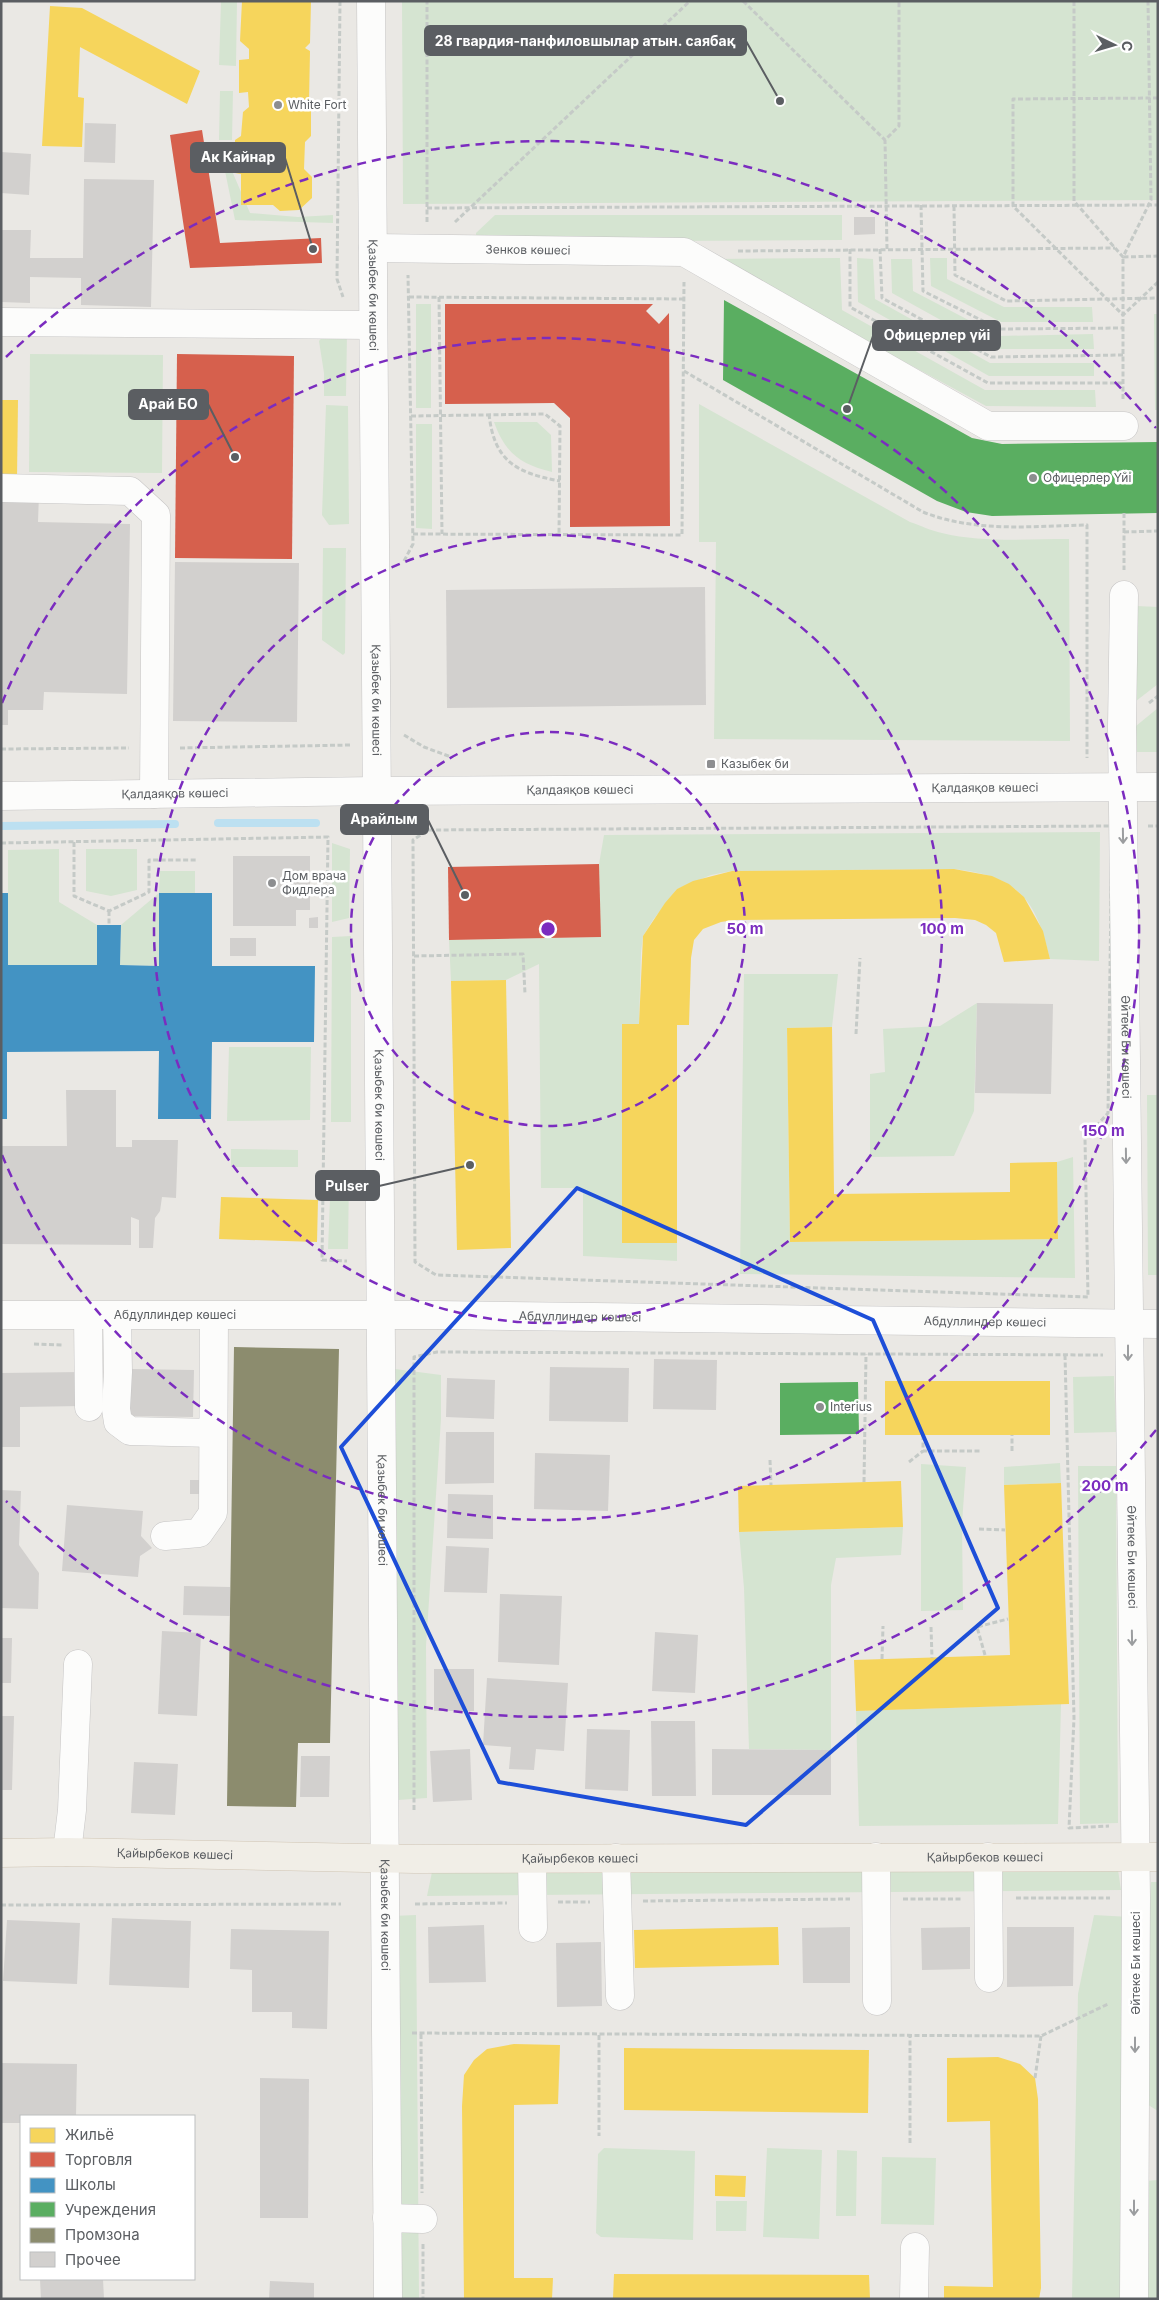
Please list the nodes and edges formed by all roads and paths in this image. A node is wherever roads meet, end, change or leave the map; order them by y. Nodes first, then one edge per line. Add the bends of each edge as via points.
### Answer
1 (371, 1) edge
2 (428, 1) edge
3 (690, 1) edge
4 (743, 1) edge
5 (899, 1) edge
6 (1074, 1) edge
7 (1148, 1) edge
8 (1074, 98) junction
9 (1149, 98) junction
10 (1158, 98) edge
11 (885, 140) junction
12 (886, 206) junction
13 (921, 206) junction
14 (954, 206) junction
15 (1013, 206) junction
16 (1078, 206) junction
17 (1148, 206) junction
18 (1158, 206) edge
19 (428, 208) junction
20 (470, 208) junction
21 (373, 248) junction
22 (428, 248) junction
23 (922, 248) junction
24 (954, 248) junction
25 (1055, 248) junction
26 (1115, 248) junction
27 (850, 249) junction
28 (880, 249) junction
29 (887, 249) junction
30 (733, 251) dead end
31 (684, 252) junction
32 (1158, 256) edge
33 (1123, 257) junction
34 (1158, 282) edge
35 (409, 297) junction
36 (440, 297) junction
37 (1106, 298) junction
38 (1123, 298) junction
39 (1141, 298) junction
40 (1158, 298) edge
41 (684, 299) junction
42 (1123, 315) junction
43 (1, 322) edge
44 (373, 325) junction
45 (1123, 328) junction
46 (1123, 355) junction
47 (684, 370) junction
48 (1123, 383) junction
49 (488, 414) junction
50 (441, 415) junction
51 (411, 416) junction
52 (1124, 426) joint
53 (560, 481) junction
54 (1, 488) edge
55 (1124, 513) dead end
56 (1158, 531) edge
57 (1124, 532) junction
58 (414, 534) junction
59 (442, 534) junction
60 (559, 534) junction
61 (404, 568) dead end
62 (1124, 594) joint
63 (404, 734) dead end
64 (451, 757) dead end
65 (1087, 758) dead end
66 (1122, 787) junction
67 (1158, 787) edge
68 (376, 791) junction
69 (154, 794) junction
70 (1, 796) edge
71 (74, 842) junction
72 (1, 843) edge
73 (196, 860) dead end
74 (109, 911) junction
75 (109, 925) dead end
76 (414, 956) junction
77 (860, 958) dead end
78 (525, 994) dead end
79 (856, 1034) dead end
80 (347, 1261) dead end
81 (1, 1316) edge
82 (88, 1316) junction
83 (117, 1316) junction
84 (214, 1316) junction
85 (381, 1316) junction
86 (1129, 1324) junction
87 (1158, 1324) edge
88 (866, 1354) junction
89 (1065, 1355) junction
90 (1104, 1355) dead end
91 (89, 1408) dead end
92 (213, 1433) junction
93 (924, 1435) dead end
94 (1012, 1435) dead end
95 (922, 1450) junction
96 (980, 1451) dead end
97 (1012, 1451) dead end
98 (770, 1460) dead end
99 (909, 1462) dead end
100 (864, 1482) dead end
101 (771, 1486) dead end
102 (979, 1529) dead end
103 (1005, 1530) dead end
104 (165, 1536) dead end
105 (1008, 1619) dead end
106 (883, 1626) dead end
107 (931, 1627) dead end
108 (985, 1655) dead end
109 (932, 1658) dead end
110 (882, 1659) dead end
111 (78, 1664) dead end
112 (414, 1810) dead end
113 (1134, 1826) junction
114 (67, 1852) junction
115 (1, 1854) edge
116 (1146, 1856) edge
117 (876, 1857) junction
118 (988, 1857) junction
119 (385, 1858) junction
120 (616, 1858) junction
121 (532, 1859) junction
122 (988, 1898) junction
123 (1114, 1898) dead end
124 (877, 1899) junction
125 (617, 1902) junction
126 (341, 1904) dead end
127 (415, 1904) dead end
128 (1, 1905) edge
129 (533, 1915) junction
130 (989, 1978) dead end
131 (620, 1996) dead end
132 (878, 2001) dead end
133 (1114, 2002) dead end
134 (386, 2033) junction
135 (421, 2034) junction
136 (599, 2034) junction
137 (910, 2035) junction
138 (1041, 2036) junction
139 (1035, 2078) dead end
140 (599, 2136) dead end
141 (910, 2144) dead end
142 (1146, 2155) edge
143 (387, 2218) junction
144 (422, 2219) junction
145 (915, 2247) dead end
146 (388, 2299) edge
147 (423, 2299) edge
148 (914, 2299) edge
149 (1134, 2299) edge

1 - 21 street, Қазыбек би көшесі
2 - 19 path
3 - 20 path
4 - 11 path
5 - 11 path via 899,126
6 - 8 path
7 - 9 path
8 - 9 path
8 - 15 path via 1013,99
8 - 16 path via 1074,201
9 - 10 path
9 - 17 path via 1151,200
11 - 12 path
12 - 13 path
12 - 20 path
12 - 29 path
13 - 14 path
13 - 23 path
14 - 15 path
14 - 24 path
15 - 16 path
15 - 25 path
16 - 17 path
16 - 26 path
17 - 18 path
17 - 33 path
19 - 20 path
19 - 22 path
20 - 22 path
21 - 22 street, Зенков көшесі
21 - 44 street, Қазыбек би көшесі
22 - 31 street, Зенков көшесі
22 - 35 path via 408,263
23 - 24 path
23 - 29 path
23 - 45 path via 923,291 999,329
24 - 25 path
24 - 37 path via 955,275 1006,301
25 - 26 path
25 - 37 path
26 - 33 path
27 - 28 path
27 - 30 path
27 - 48 path via 850,307 988,383
28 - 29 path
28 - 46 path via 882,298 991,357
31 - 41 path
31 - 52 street via 988,426
32 - 33 path
33 - 38 path
34 - 39 path
35 - 36 path
35 - 51 path
36 - 41 path
36 - 50 path
37 - 38 path
37 - 42 path
38 - 39 path
38 - 42 path
39 - 40 path
39 - 42 path
41 - 47 path
42 - 45 path
43 - 44 street
44 - 68 street, Қазыбек би көшесі
45 - 46 path
46 - 48 path
47 - 60 path via 682,535
47 - 65 path via 923,512 944,520 1000,526 1088,524
48 - 52 path
49 - 50 path
49 - 53 path via 496,445 514,466 527,474
49 - 53 path via 545,414 560,426
50 - 51 path
50 - 59 path
51 - 58 path
53 - 60 path
54 - 69 street via 130,491 156,515
55 - 57 path
56 - 57 path
57 - 62 path
58 - 59 path
58 - 61 path via 414,544 404,558
59 - 60 path
62 - 66 street, Әйтеке Би көшесі
63 - 64 path via 424,747
66 - 67 street, Қалдаяқов көшесі
66 - 68 street, Қалдаяқов көшесі
66 -> 86 street, Әйтеке Би көшесі
68 - 69 street, Қалдаяқов көшесі
68 - 85 street, Қазыбек би көшесі
69 - 70 street, Қалдаяқов көшесі
71 - 72 path
71 - 74 path via 74,896
71 - 80 path via 328,837 322,1260
73 - 74 path via 148,860 149,892
74 - 75 path
76 - 76 path via 414,840 428,830 1112,826 1108,1113 1085,1139 1088,1297 436,1275 415,1262
76 - 78 path via 523,954
77 - 79 path
81 - 82 street, Абдуллиндер көшесі
82 - 83 street, Абдуллиндер көшесі
82 - 91 street
83 - 84 street, Абдуллиндер көшесі
83 - 92 street via 118,1422 130,1431
84 - 85 street, Абдуллиндер көшесі
84 - 92 street
85 - 86 street, Абдуллиндер көшесі
85 - 119 street, Қазыбек би көшесі
86 - 87 street, Абдуллиндер көшесі
86 -> 113 street, Әйтеке Би көшесі
88 - 89 path
88 - 100 path
88 - 112 path via 437,1352 414,1357
89 - 90 path
89 - 113 path via 1074,1718 1069,1828
92 - 104 street via 213,1513 200,1533
93 - 95 path
94 - 97 path
95 - 96 path
95 - 99 path
98 - 101 path
102 - 103 path
105 - 108 path via 977,1627
106 - 110 path
107 - 109 path
111 - 114 street via 72,1810
113 - 116 street, Әйтеке Би көшесі
114 - 115 main road, Қайырбеков көшесі
114 - 119 main road, Қайырбеков көшесі
116 - 118 main road, Қайырбеков көшесі
116 -> 142 street, Әйтеке Би көшесі
117 - 118 main road, Қайырбеков көшесі
117 - 120 main road, Қайырбеков көшесі
117 - 124 street
118 - 122 street
119 - 121 main road, Қайырбеков көшесі
119 - 134 street, Қазыбек би көшесі
120 - 121 main road, Қайырбеков көшесі
120 - 125 street
121 - 129 street
122 - 123 path
122 - 124 path
122 - 130 street
124 - 125 path
124 - 132 street
125 - 129 path
125 - 131 street
126 - 128 path
127 - 129 path
133 - 138 path
134 - 135 path
134 - 143 street, Қазыбек би көшесі
135 - 136 path
135 - 144 path
136 - 137 path
136 - 140 path
137 - 138 path
137 - 141 path
138 - 139 path
142 -> 149 street, Әйтеке Би көшесі
143 - 144 street
143 - 146 street, Қазыбек би көшесі
144 - 147 path
145 - 148 street

